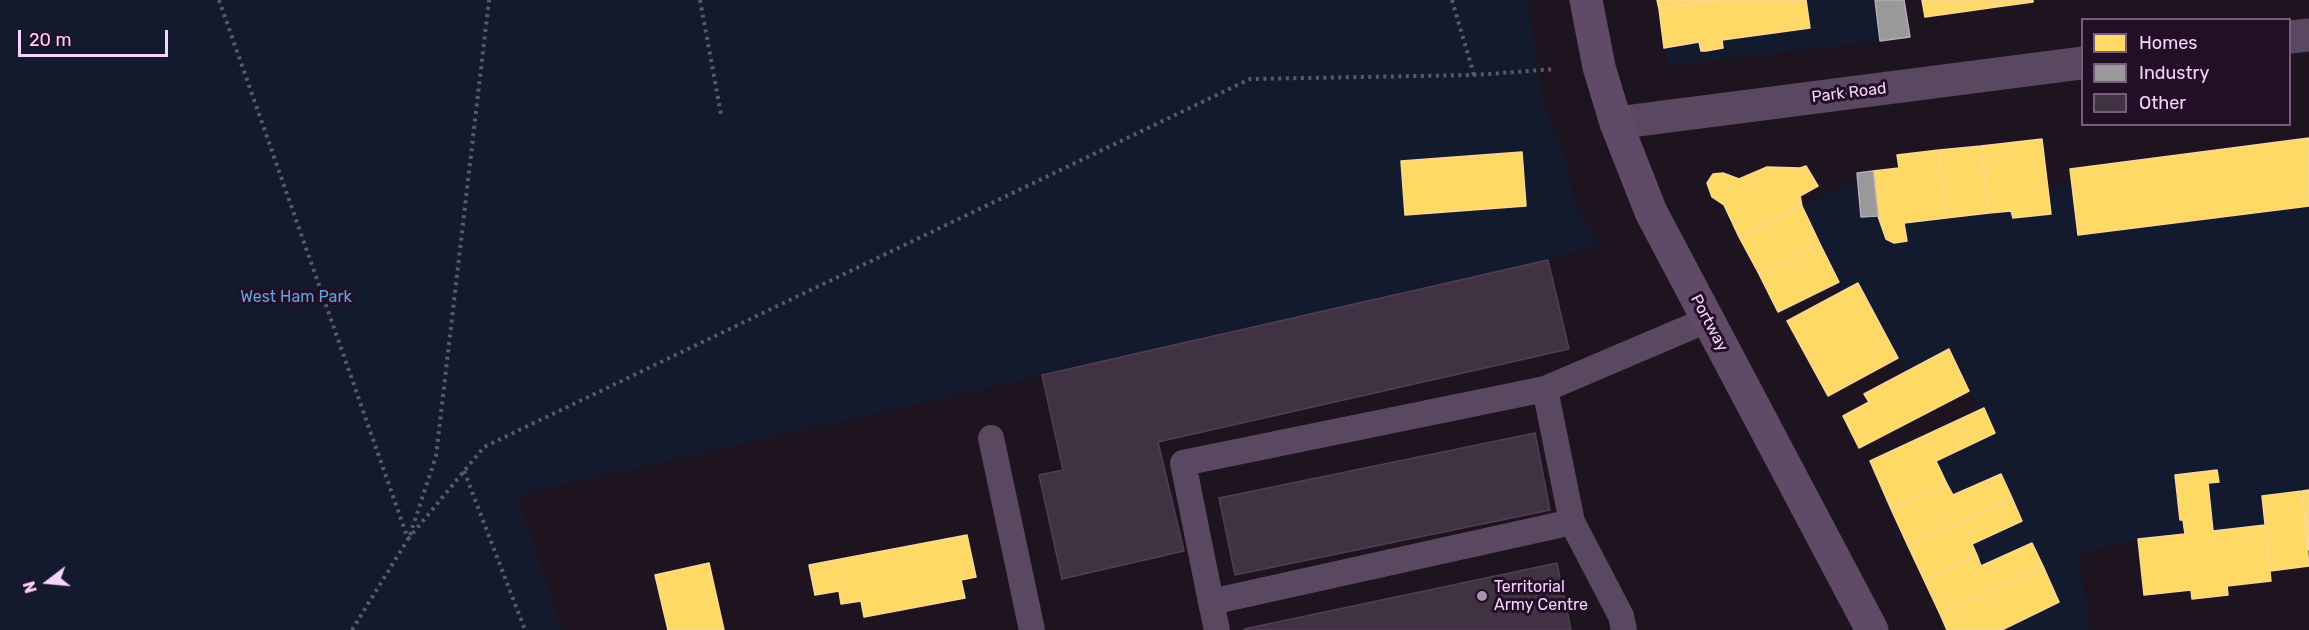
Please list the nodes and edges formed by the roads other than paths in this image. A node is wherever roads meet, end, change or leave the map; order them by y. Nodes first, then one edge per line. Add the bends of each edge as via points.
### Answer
1 (1586, 0) edge
2 (2309, 35) edge
3 (2291, 37) edge
4 (2081, 63) edge
5 (1616, 123) junction
6 (1707, 320) junction
7 (1545, 389) junction
8 (992, 438) dead end
9 (1572, 522) junction
10 (1212, 602) junction
11 (1032, 630) edge
12 (1217, 630) edge
13 (1624, 630) edge
14 (1872, 630) edge

1 - 5 main road, Portway via 1599,68
2 - 3 street
4 - 5 street, Park Road
5 - 6 main road, Portway via 1651,212
6 - 7 lane
6 - 14 main road, Portway
7 - 9 lane
7 - 10 lane via 1183,463
8 - 11 lane
9 - 10 lane
9 - 13 lane via 1621,616
10 - 12 lane

